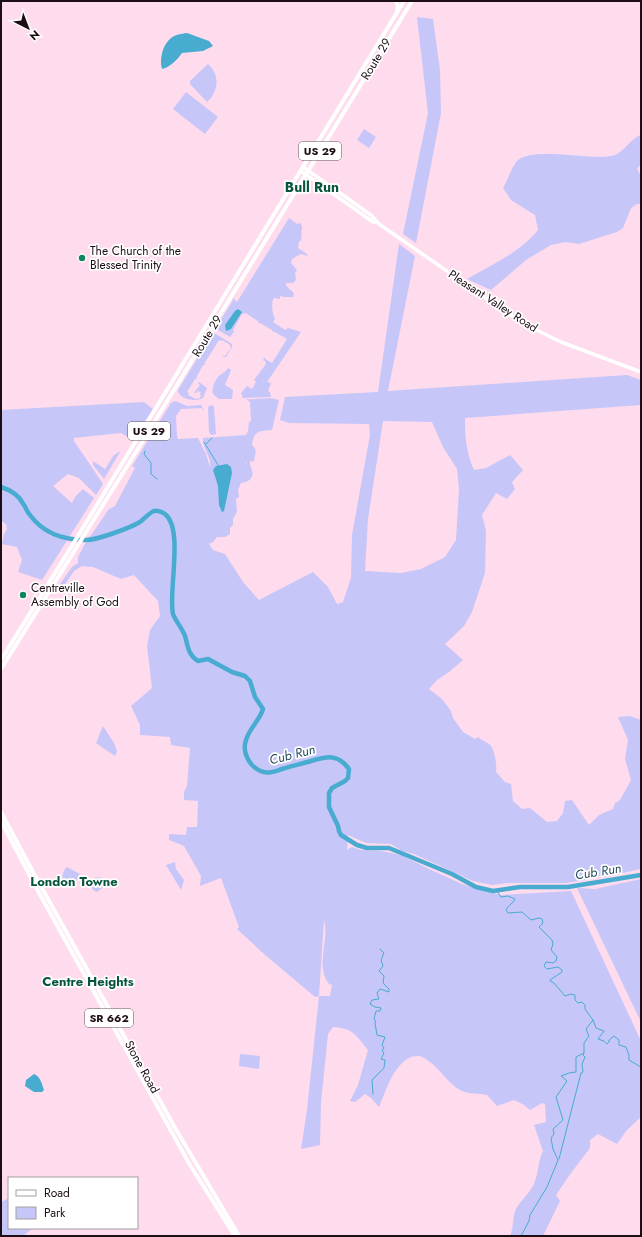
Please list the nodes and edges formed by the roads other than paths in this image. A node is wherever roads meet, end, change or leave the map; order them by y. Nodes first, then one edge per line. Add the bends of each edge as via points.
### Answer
1 (396, 1) edge
2 (404, 1) edge
3 (412, 1) edge
4 (394, 17) junction
5 (302, 169) junction
6 (308, 170) junction
7 (305, 175) junction
8 (377, 222) junction
9 (641, 372) edge
10 (1, 660) edge
11 (1, 669) edge
12 (1, 812) edge
13 (1, 821) edge
14 (235, 1236) edge
15 (240, 1236) edge

1 - 4 main road via 398,6
2 - 4 main road, Route 29 / US 29
3 - 6 main road, Route 29 / US 29
4 - 5 main road, Route 29 / US 29
5 - 6 main road, Pleasant Valley Road
5 - 7 main road, Pleasant Valley Road
5 - 10 main road, Route 29 / US 29
6 - 7 main road, Route 29 / US 29
6 - 8 main road, Pleasant Valley Road via 371,214
7 - 8 main road, Pleasant Valley Road via 373,222
7 - 11 main road, Route 29 / US 29
8 - 9 main road, Pleasant Valley Road via 522,323
12 - 15 main road, Stone Road / SR 662 via 174,1126
13 - 14 main road, Stone Road / SR 662 via 190,1165

